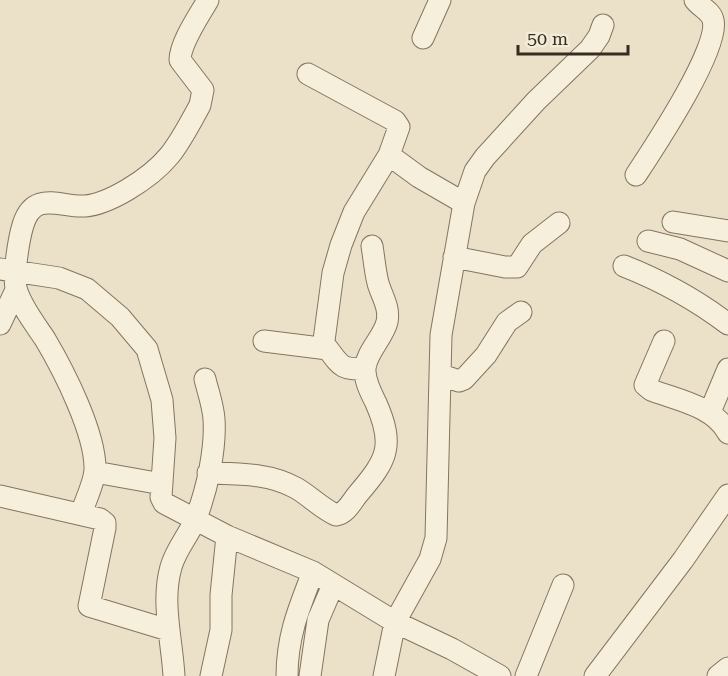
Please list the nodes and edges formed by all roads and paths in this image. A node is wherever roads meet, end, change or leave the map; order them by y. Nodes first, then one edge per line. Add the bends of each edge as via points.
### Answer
1 (208, 0) edge
2 (440, 0) edge
3 (695, 0) edge
4 (603, 25) dead end
5 (423, 38) dead end
6 (308, 74) dead end
7 (396, 161) junction
8 (636, 175) dead end
9 (464, 203) junction
10 (673, 222) dead end
11 (559, 223) dead end
12 (728, 231) edge
13 (648, 241) dead end
14 (372, 246) dead end
15 (454, 258) junction
16 (624, 266) dead end
17 (728, 271) edge
18 (10, 276) edge
19 (521, 312) dead end
20 (0, 324) edge
21 (728, 324) edge
22 (264, 340) dead end
23 (664, 341) dead end
24 (323, 348) junction
25 (365, 369) junction
26 (728, 369) edge
27 (441, 375) junction
28 (205, 379) dead end
29 (710, 412) junction
30 (728, 433) edge
31 (95, 472) junction
32 (208, 473) junction
33 (162, 484) junction
34 (728, 495) edge
35 (0, 496) edge
36 (81, 514) junction
37 (196, 519) junction
38 (227, 536) junction
39 (313, 572) junction
40 (333, 585) junction
41 (563, 585) dead end
42 (395, 622) junction
43 (168, 630) junction
44 (728, 668) edge
45 (174, 676) edge
46 (211, 676) edge
47 (287, 676) edge
48 (310, 676) edge
49 (384, 676) edge
50 (500, 676) edge
51 (526, 676) edge
52 (595, 676) edge
53 (718, 676) edge

1 - 18 street via 179,56 203,90 175,152 161,167 105,201 81,206 48,201 39,204 23,224
2 - 5 street
3 - 8 street via 710,14 714,33 667,128
4 - 9 street via 590,49 485,157
6 - 7 street via 395,121 399,127
7 - 9 street
7 - 24 street via 354,212 341,245 333,273
9 - 15 street
10 - 12 street
11 - 15 street via 532,244 517,267
13 - 17 street via 680,249
14 - 25 street via 378,282 388,309 387,323
15 - 27 street via 441,335
16 - 21 street via 690,296
18 - 20 street
18 - 31 street via 77,406 89,435
18 - 33 street via 59,278 87,289 120,317 147,348 162,400
19 - 27 street via 507,321 486,355 464,379
22 - 24 street
23 - 29 street via 645,385
24 - 25 street via 346,369
25 - 32 street via 382,418 386,449 375,476 340,515 284,482 262,476
26 - 29 street
27 - 42 street via 436,538 430,559
28 - 32 street via 214,420
29 - 30 street
31 - 33 street
31 - 36 street
32 - 37 street
33 - 37 street via 164,503
34 - 52 street
35 - 36 street
36 - 43 street via 105,523 89,606
37 - 38 street
37 - 43 street via 171,568
38 - 39 street
38 - 46 street via 221,630
39 - 40 street
39 - 47 street via 293,621
40 - 42 street
40 - 48 street via 318,620
41 - 51 street
42 - 49 street
42 - 50 street
43 - 45 street
44 - 53 street

